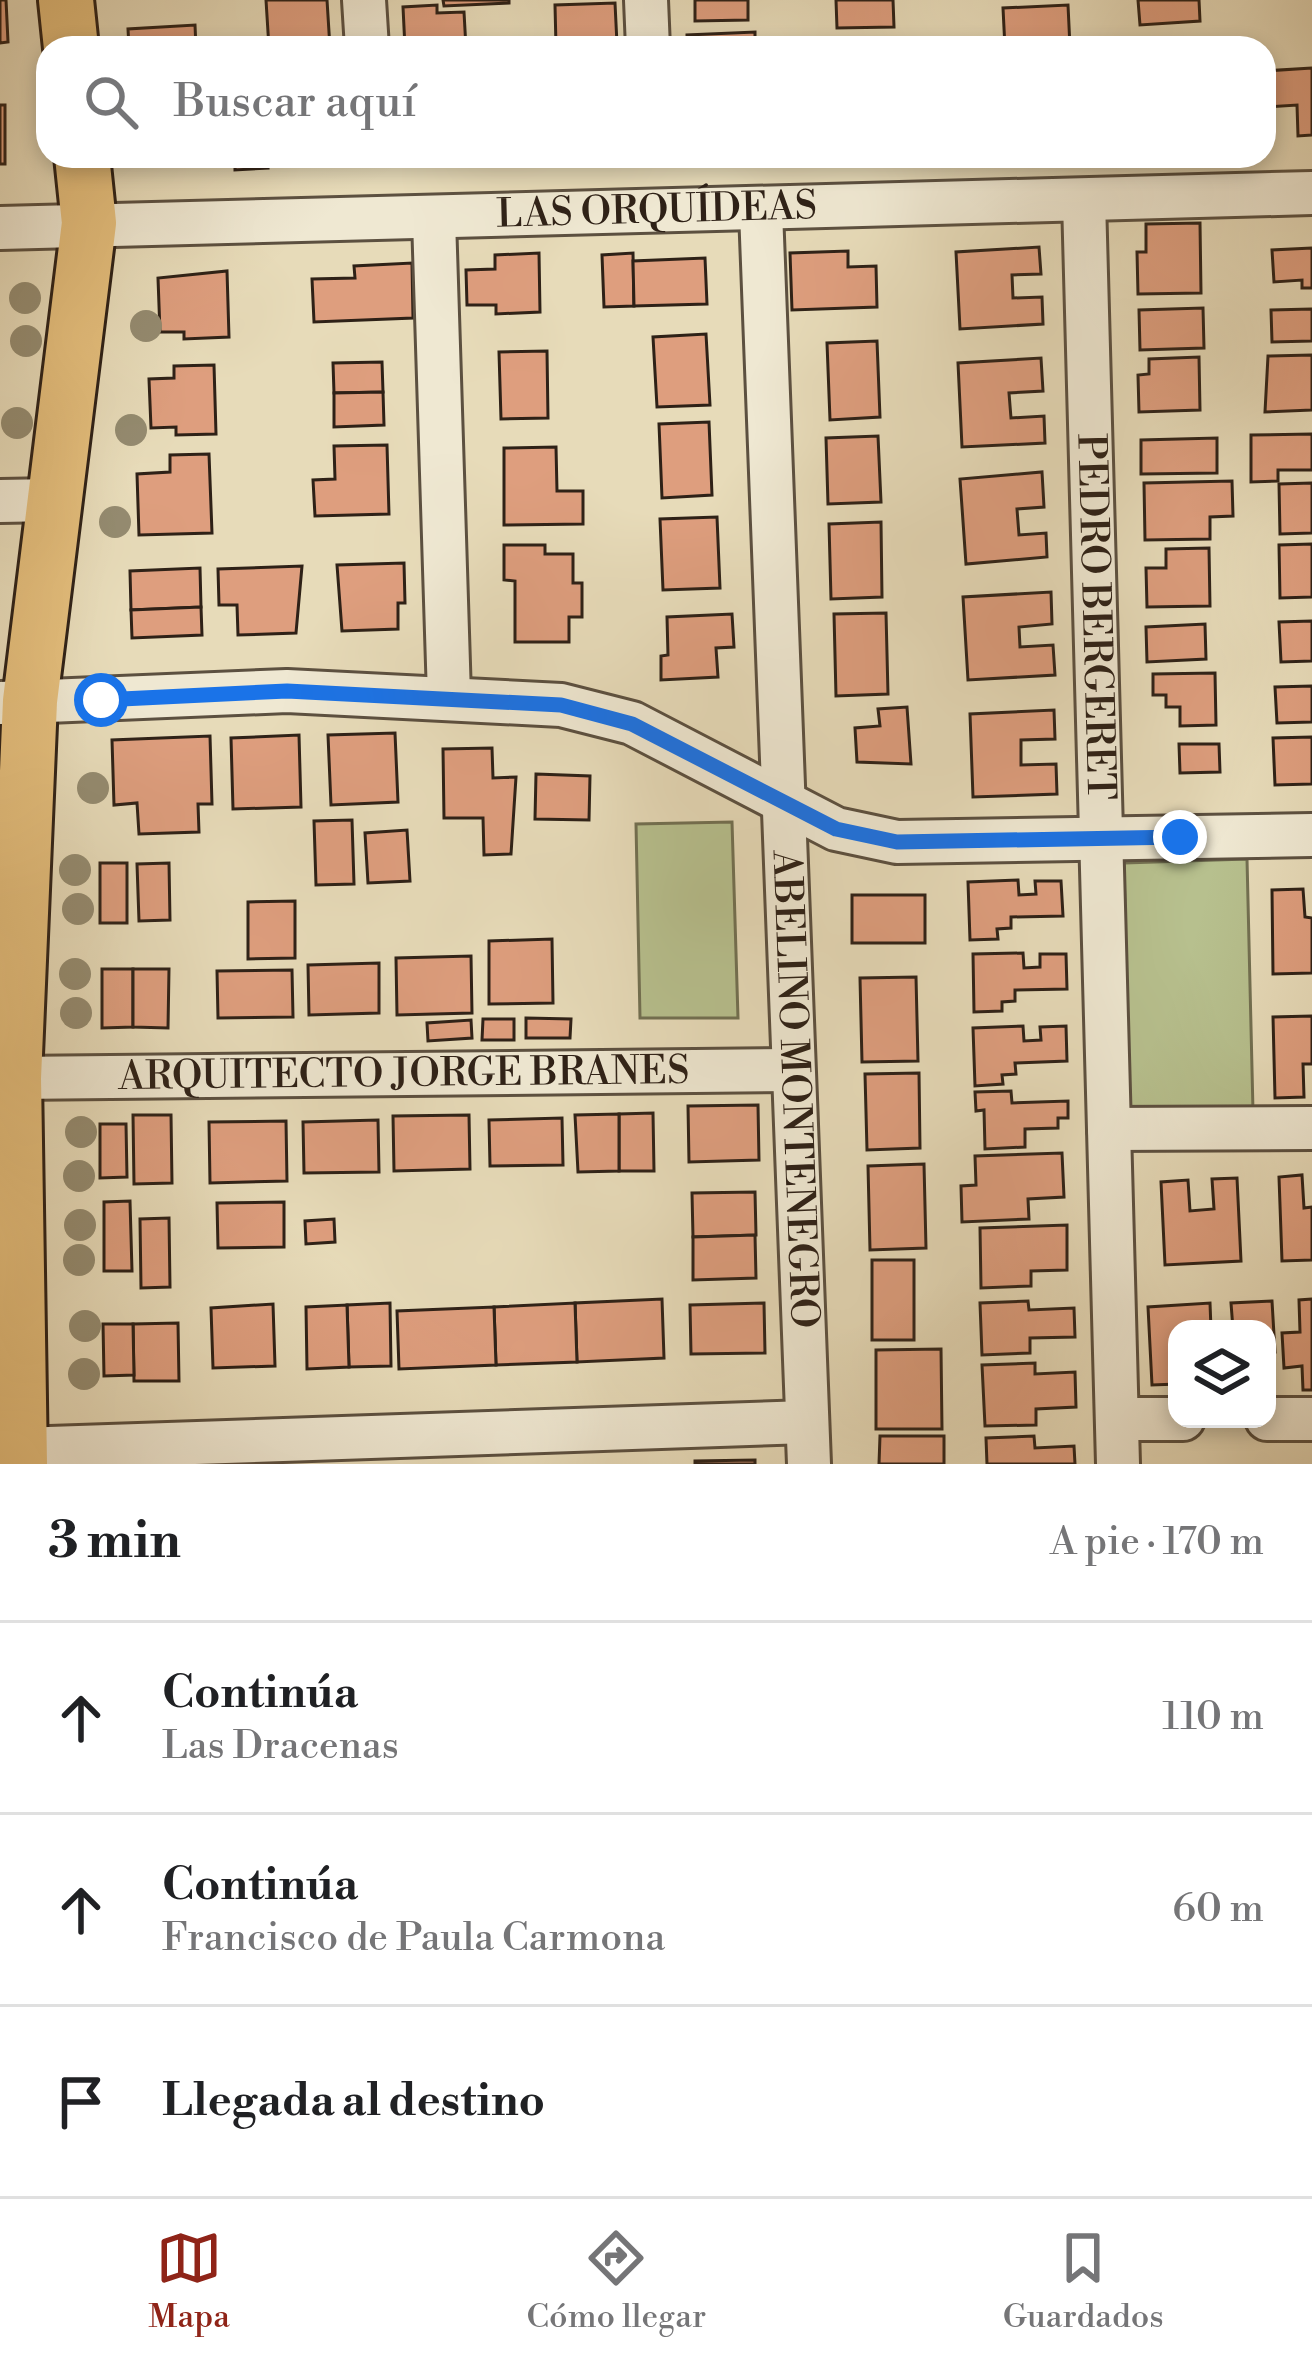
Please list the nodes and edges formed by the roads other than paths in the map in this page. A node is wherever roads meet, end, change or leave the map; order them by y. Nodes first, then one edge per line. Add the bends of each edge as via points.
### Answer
1 (66, 0) edge
2 (364, 0) edge
3 (646, 0) edge
4 (70, 36) edge
5 (366, 36) edge
6 (648, 36) edge
7 (83, 168) edge
8 (1312, 194) edge
9 (1084, 200) junction
10 (761, 212) junction
11 (434, 219) junction
12 (89, 224) junction
13 (0, 228) edge
14 (53, 500) junction
15 (0, 501) edge
16 (449, 696) junction
17 (15, 702) edge
18 (782, 803) junction
19 (1312, 835) edge
20 (1102, 841) junction
21 (793, 1070) junction
22 (14, 1078) junction
23 (1312, 1128) edge
24 (1109, 1130) junction
25 (1117, 1419) junction
26 (1168, 1419) edge
27 (1276, 1419) edge
28 (1312, 1419) edge
29 (808, 1443) edge
30 (20, 1456) edge
31 (1118, 1464) edge

1 - 4 main road
2 - 5 street
3 - 6 street
7 - 12 main road
8 - 9 street, LAS ORQUÍDEAS
9 - 10 street, LAS ORQUÍDEAS
9 - 20 street, PEDRO BERGERET
10 - 11 street, LAS ORQUÍDEAS
10 - 18 street, ABELINO MONTENEGRO
11 - 12 street, LAS ORQUÍDEAS
11 - 16 street
12 - 13 street, LAS ORQUÍDEAS
12 - 14 main road
14 - 15 street
14 - 17 main road
16 - 17 street via 287,691
16 - 18 street via 561,705 632,724
17 - 22 main road
18 - 20 street via 836,829 897,842
18 - 21 street, ABELINO MONTENEGRO
19 - 20 street
20 - 24 street, PEDRO BERGERET
21 - 22 street, ARQUITECTO JORGE BRANES
21 - 29 street, ABELINO MONTENEGRO
22 - 30 main road
23 - 24 street
24 - 25 street, PEDRO BERGERET
25 - 26 street
25 - 31 street, PEDRO BERGERET
27 - 28 street
29 - 30 street

